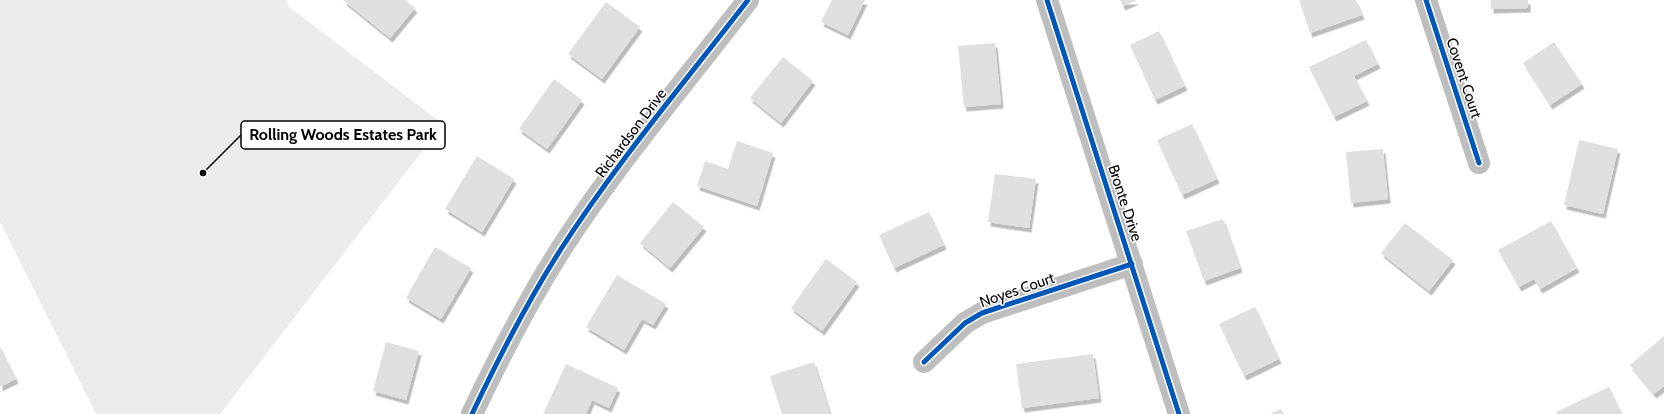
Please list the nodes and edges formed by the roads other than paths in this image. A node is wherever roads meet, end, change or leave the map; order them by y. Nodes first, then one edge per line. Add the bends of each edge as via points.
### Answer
1 (748, 0) edge
2 (1047, 0) edge
3 (1426, 0) edge
4 (1479, 163) dead end
5 (1132, 264) junction
6 (924, 362) dead end
7 (472, 414) edge
8 (1179, 414) edge

1 - 7 street, Richardson Drive via 614,174 561,249 528,303
2 - 5 street, Bronte Drive
3 - 4 street, Covent Court
5 - 6 street, Noyes Court via 982,313 965,323
5 - 8 street, Bronte Drive

